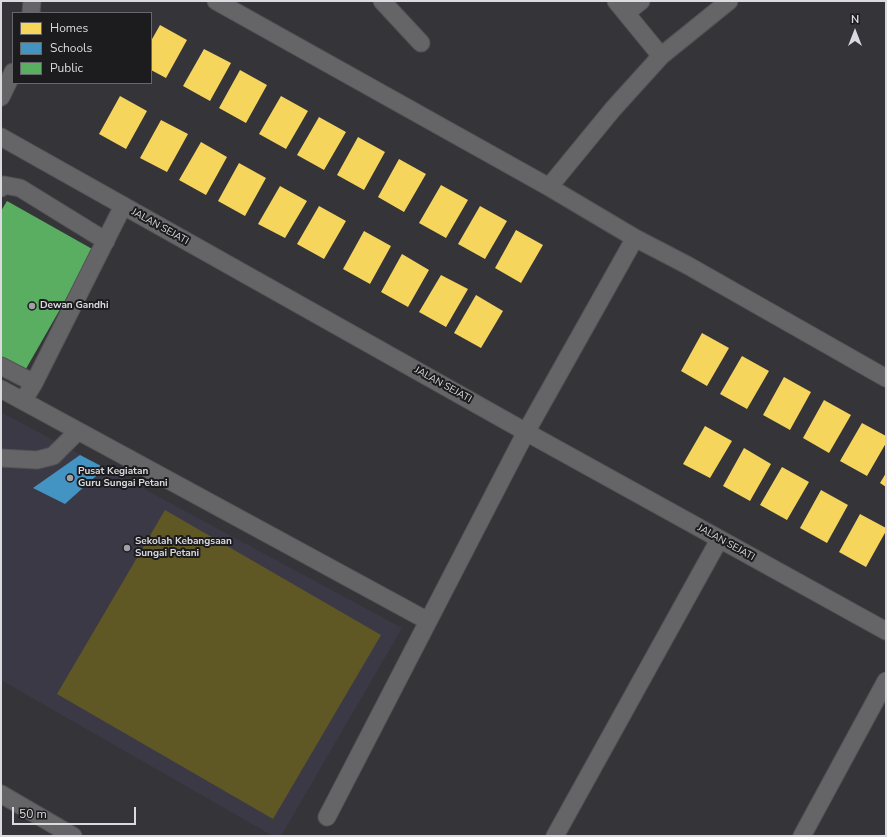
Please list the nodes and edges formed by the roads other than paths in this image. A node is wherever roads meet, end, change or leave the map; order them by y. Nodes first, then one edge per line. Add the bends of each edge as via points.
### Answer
1 (32, 1) edge
2 (216, 1) edge
3 (382, 1) edge
4 (642, 1) edge
5 (729, 1) edge
6 (621, 7) edge
7 (31, 12) edge
8 (421, 43) dead end
9 (661, 56) junction
10 (12, 74) edge
11 (1, 97) edge
12 (1, 138) edge
13 (549, 187) junction
14 (1, 188) edge
15 (123, 206) junction
16 (635, 238) junction
17 (106, 241) junction
18 (1, 366) edge
19 (886, 378) edge
20 (34, 383) junction
21 (1, 389) edge
22 (23, 401) junction
23 (78, 431) junction
24 (526, 432) junction
25 (1, 458) edge
26 (719, 540) junction
27 (428, 621) junction
28 (886, 630) edge
29 (886, 681) edge
30 (1, 794) edge
31 (327, 817) dead end
32 (73, 836) edge
33 (555, 836) edge
34 (802, 836) edge

1 - 7 street
2 - 13 street
3 - 8 street
4 - 6 street
5 - 9 street
6 - 9 street
9 - 13 street via 613,109
10 - 11 street
12 - 15 street, JALAN SEJATI
13 - 16 street
14 - 17 street via 4,185 20,188
15 - 17 street
15 - 24 street, JALAN SEJATI
16 - 19 street
16 - 24 street
17 - 20 street
18 - 20 street
20 - 22 street
21 - 22 street
22 - 23 street
23 - 25 street via 53,456 37,460
23 - 27 street
24 - 26 street, JALAN SEJATI
24 - 27 street
26 - 28 street, JALAN SEJATI
26 - 33 street
27 - 31 street
29 - 34 street
30 - 32 street

